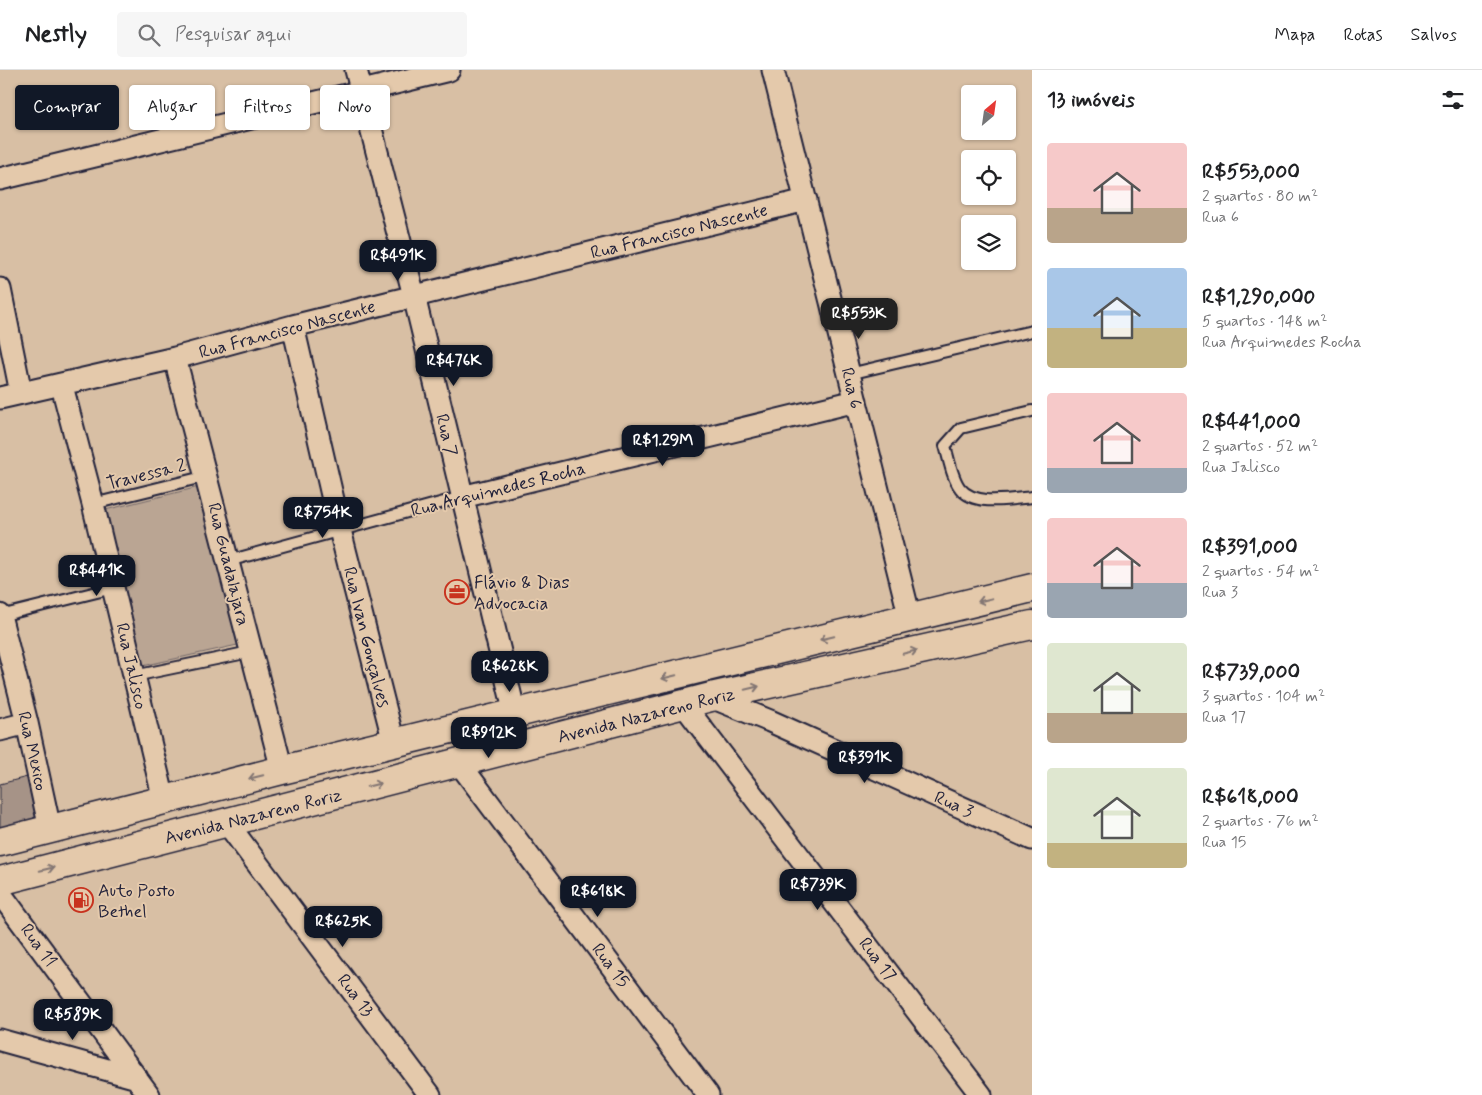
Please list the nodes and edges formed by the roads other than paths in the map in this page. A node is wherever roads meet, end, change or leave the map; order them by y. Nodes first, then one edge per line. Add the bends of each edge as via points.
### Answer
1 (356, 70) edge
2 (450, 70) edge
3 (773, 70) edge
4 (359, 85) edge
5 (390, 86) edge
6 (320, 103) edge
7 (371, 130) edge
8 (0, 179) edge
9 (806, 200) junction
10 (0, 289) edge
11 (414, 296) junction
12 (293, 326) junction
13 (1032, 331) edge
14 (175, 358) junction
15 (849, 374) junction
16 (62, 386) junction
17 (21, 393) junction
18 (0, 398) edge
19 (856, 401) junction
20 (1032, 411) edge
21 (207, 476) junction
22 (462, 497) junction
23 (1032, 497) edge
24 (93, 504) junction
25 (340, 530) junction
26 (228, 561) junction
27 (113, 588) junction
28 (1032, 588) edge
29 (0, 616) edge
30 (910, 618) junction
31 (1032, 625) edge
32 (250, 652) junction
33 (134, 676) junction
34 (711, 698) junction
35 (684, 704) junction
36 (515, 714) junction
37 (27, 723) junction
38 (0, 730) edge
39 (394, 743) junction
40 (459, 763) junction
41 (282, 770) junction
42 (405, 777) junction
43 (164, 800) junction
44 (227, 823) junction
45 (50, 829) junction
46 (1032, 839) edge
47 (0, 842) edge
48 (0, 881) edge
49 (0, 892) edge
50 (0, 1040) edge
51 (145, 1090) edge
52 (430, 1095) edge
53 (708, 1095) edge
54 (981, 1095) edge

1 - 4 street, Rua 7
2 - 5 street
3 - 9 street, Rua 6
6 - 8 street
7 - 11 street, Rua 7
9 - 11 street, Rua Francisco Nascente
9 - 15 street, Rua 6
10 - 17 street
11 - 12 street, Rua Francisco Nascente
11 - 22 street, Rua 7
12 - 14 street, Rua Francisco Nascente
12 - 25 street, Rua Ivan Gonçalves
13 - 15 lane
14 - 16 street, Rua Francisco Nascente
14 - 21 street, Rua Guadalajara
15 - 19 street, Rua 6
16 - 17 street, Rua Francisco Nascente
16 - 24 street, Rua Jalisco
17 - 18 street, Rua Francisco Nascente
19 - 22 street, Rua Arquimedes Rocha
19 - 30 street, Rua 6
20 - 23 lane via 961,428 945,446 960,488 972,497 982,500
21 - 24 lane, Travessa 2
21 - 26 street, Rua Guadalajara
22 - 25 lane, Rua Arquimedes Rocha
22 - 36 street, Rua 7
24 - 27 street, Rua Jalisco
25 - 26 lane, Rua Arquimedes Rocha
25 - 39 street, Rua Ivan Gonçalves
26 - 32 street, Rua Guadalajara
27 - 29 lane
27 - 33 street, Rua Jalisco
28 -> 30 main road, Avenida Nazareno Roriz
29 - 37 street, Rua Mexico
30 -> 36 main road, Avenida Nazareno Roriz
34 -> 31 main road, Avenida Nazareno Roriz
32 - 33 lane
32 - 41 street, Rua Guadalajara
33 - 43 street, Rua Jalisco
34 - 35 main road, Avenida Nazareno Roriz
34 - 46 street, Rua 3 via 770,721
35 - 40 main road, Avenida Nazareno Roriz
35 - 54 street, Rua 17
36 - 39 main road, Avenida Nazareno Roriz
36 - 42 main road via 514,725 508,732 424,754 414,762
37 - 38 street
37 - 45 street, Rua Mexico
39 - 41 main road, Avenida Nazareno Roriz
40 - 42 main road, Avenida Nazareno Roriz
40 - 53 street, Rua 15
41 -> 43 main road, Avenida Nazareno Roriz
44 -> 42 main road, Avenida Nazareno Roriz
43 - 45 main road, Avenida Nazareno Roriz
48 -> 44 main road, Avenida Nazareno Roriz
44 - 52 street, Rua 13
45 - 47 main road, Avenida Nazareno Roriz
49 - 51 street, Rua 11
50 - 51 street

